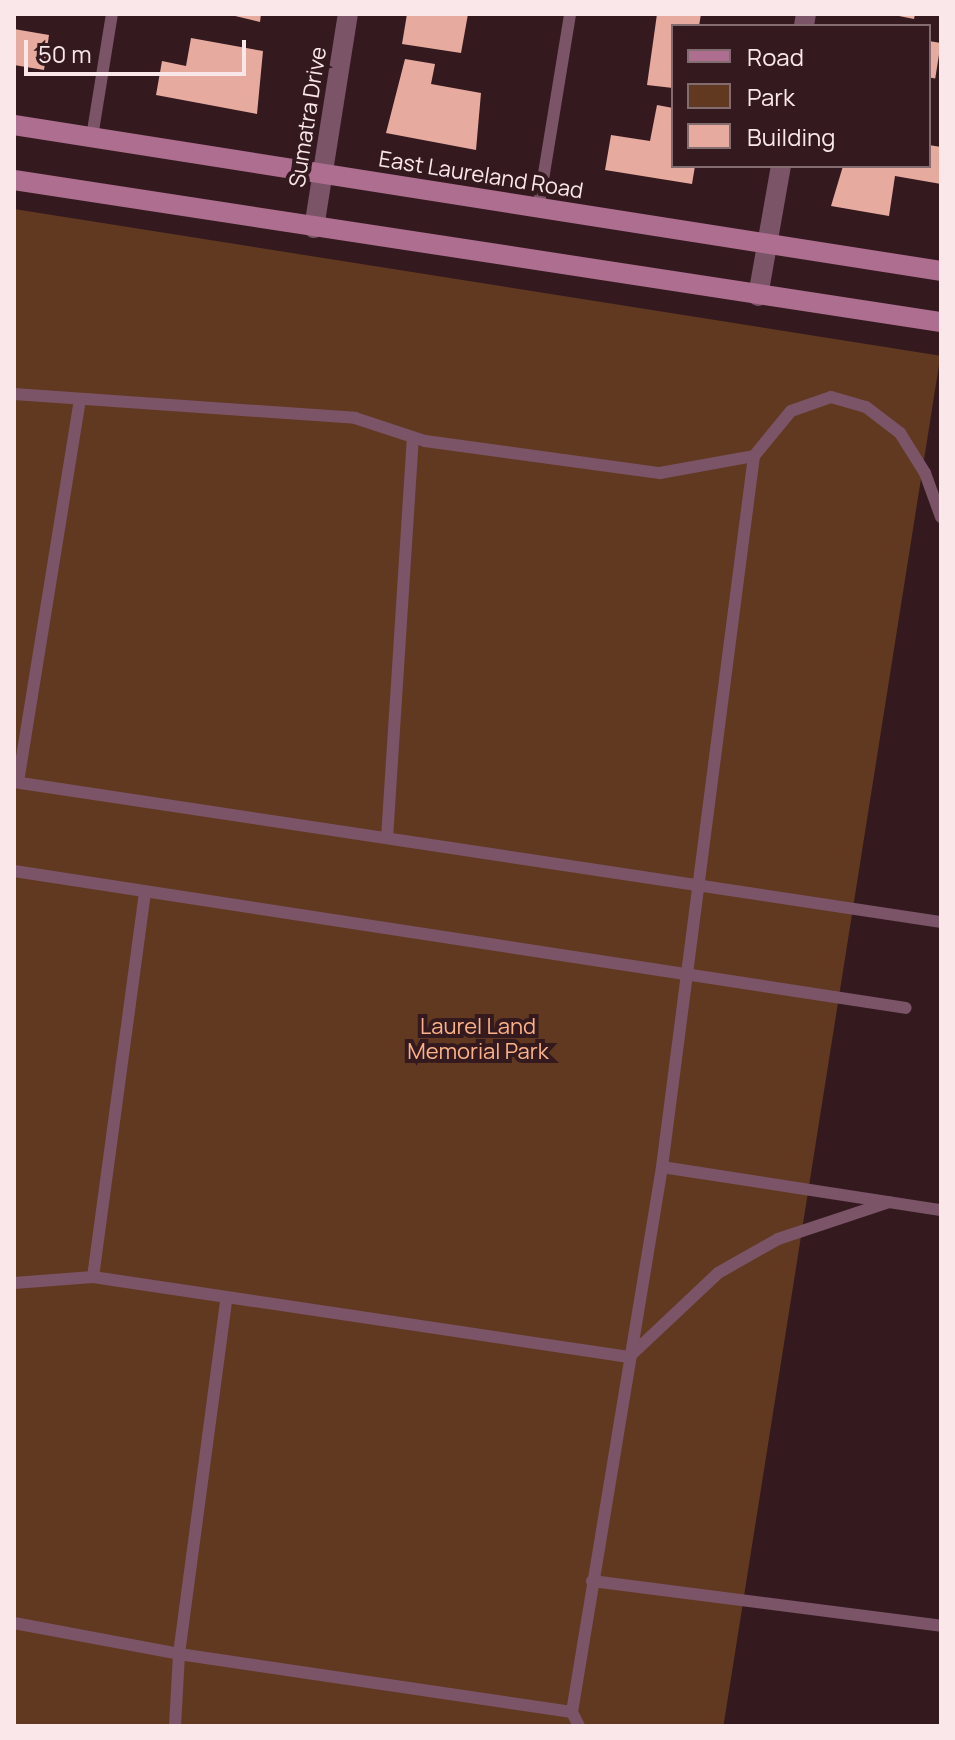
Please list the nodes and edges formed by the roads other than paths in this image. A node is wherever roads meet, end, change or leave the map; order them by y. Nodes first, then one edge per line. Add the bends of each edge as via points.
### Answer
1 (112, 14) edge
2 (348, 14) edge
3 (570, 14) edge
4 (14, 125) edge
5 (92, 137) junction
6 (781, 168) edge
7 (323, 173) junction
8 (14, 180) edge
9 (538, 210) junction
10 (314, 228) junction
11 (769, 244) junction
12 (941, 271) edge
13 (758, 296) junction
14 (941, 322) edge
15 (14, 394) edge
16 (80, 399) junction
17 (413, 438) junction
18 (754, 456) junction
19 (941, 517) edge
20 (16, 782) edge
21 (387, 838) junction
22 (14, 871) edge
23 (700, 885) junction
24 (145, 891) junction
25 (941, 922) edge
26 (688, 977) junction
27 (906, 1008) dead end
28 (662, 1167) junction
29 (889, 1202) junction
30 (941, 1210) edge
31 (93, 1277) junction
32 (14, 1283) edge
33 (226, 1300) junction
34 (629, 1357) junction
35 (592, 1581) junction
36 (14, 1623) edge
37 (941, 1626) edge
38 (179, 1654) junction
39 (572, 1712) junction
40 (175, 1726) edge
41 (579, 1726) edge

1 - 5 lane
2 - 7 street, Sumatra Drive
3 - 9 lane
4 - 5 main road, East Laureland Road
5 - 7 main road, East Laureland Road
6 - 11 street
7 - 9 main road, East Laureland Road
7 - 10 street, Sumatra Drive
8 - 10 main road
9 - 11 main road, East Laureland Road
10 - 13 main road
11 - 12 main road, East Laureland Road
11 - 13 street
13 - 14 main road
15 - 16 lane
16 - 17 lane via 355,418
16 - 20 lane
17 - 18 lane via 660,473
17 - 21 lane
18 - 19 lane via 791,411 831,397 866,407 900,433 925,473
18 - 23 lane
20 - 21 lane
21 - 23 lane
22 - 24 lane
23 - 25 lane
23 - 26 lane
24 - 26 lane
24 - 31 lane
26 - 27 lane
26 - 28 lane
28 - 29 lane
28 - 34 lane
29 - 30 lane
29 - 34 lane via 778,1239 718,1273
31 - 32 lane
31 - 33 lane
33 - 34 lane
33 - 38 lane
34 - 35 lane
35 - 37 lane
35 - 39 lane
36 - 38 lane
38 - 39 lane
38 - 40 lane
39 - 41 lane

